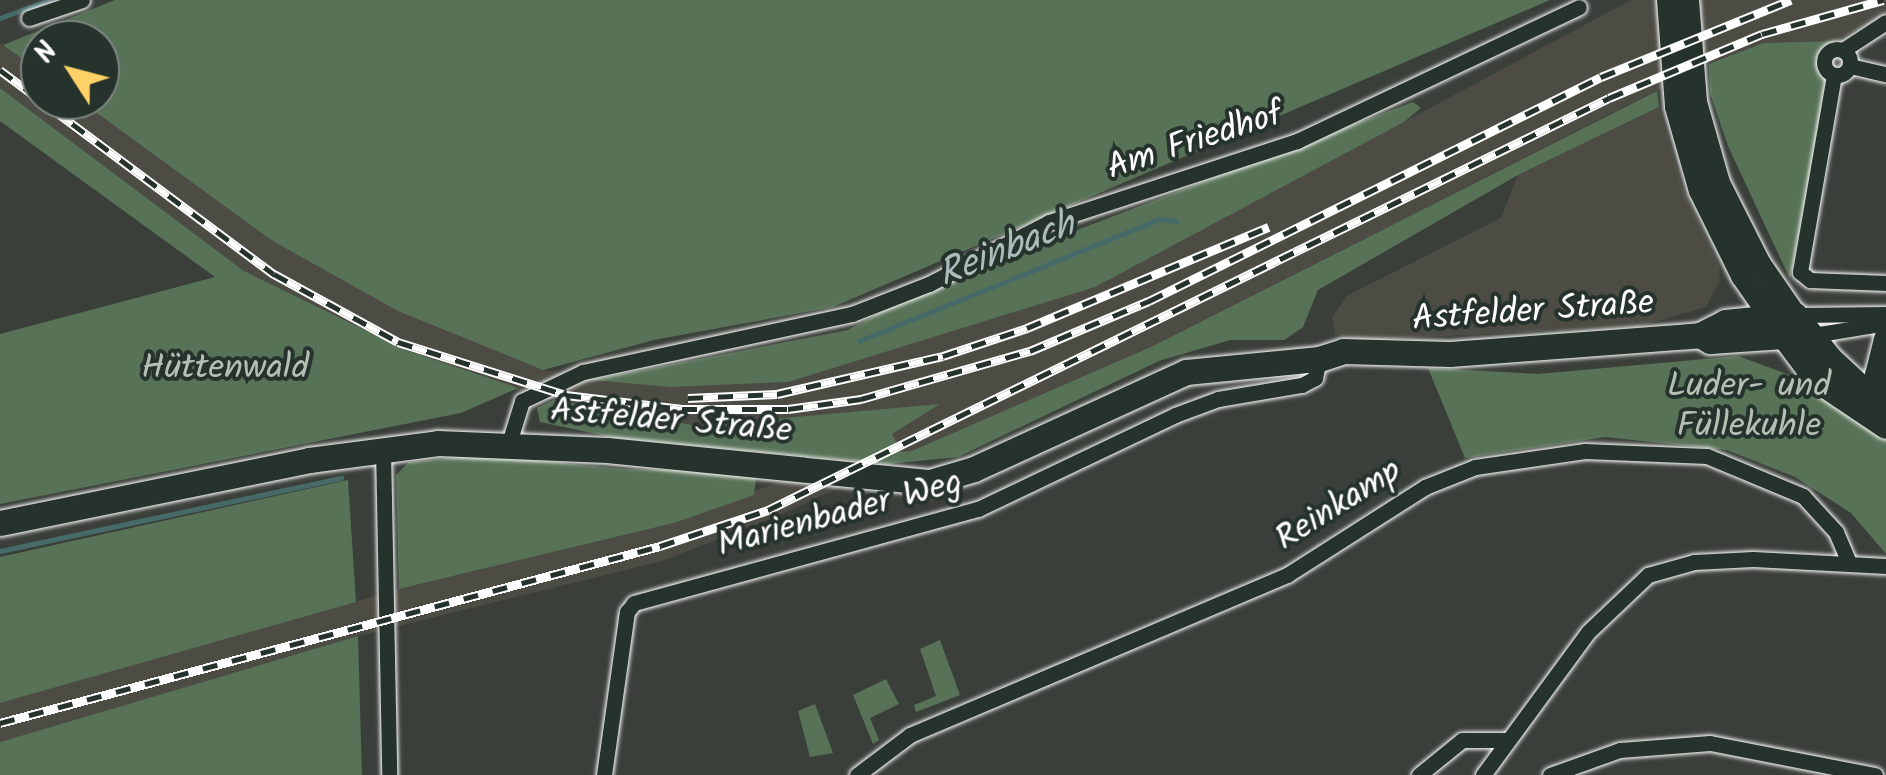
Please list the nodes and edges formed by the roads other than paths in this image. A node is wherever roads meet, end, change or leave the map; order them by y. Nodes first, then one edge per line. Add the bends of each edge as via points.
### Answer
1 (82, 0) edge
2 (1668, 0) edge
3 (1688, 0) edge
4 (1579, 8) dead end
5 (28, 18) dead end
6 (1886, 22) edge
7 (1846, 58) junction
8 (1834, 74) junction
9 (1886, 74) edge
10 (1886, 283) edge
11 (1886, 314) edge
12 (1886, 323) edge
13 (1789, 326) junction
14 (1886, 338) edge
15 (1319, 359) junction
16 (1886, 410) edge
17 (1886, 426) edge
18 (509, 443) junction
19 (383, 448) junction
20 (0, 523) edge
21 (1849, 562) junction
22 (1886, 566) edge
23 (1507, 740) junction
24 (389, 775) edge
25 (604, 775) edge
26 (857, 775) edge
27 (1419, 775) edge
28 (1483, 775) edge
29 (1550, 775) edge
30 (1875, 775) edge

1 - 5 street
2 - 13 main road via 1672,83 1690,160 1721,236
3 - 13 main road via 1696,102 1719,183
4 - 18 street, Am Friedhof via 1296,141 1048,222 930,284 852,314 584,372 522,400
6 - 7 street
7 - 8 street
7 - 8 street via 1825,58
7 - 9 street
8 - 10 street via 1808,214 1805,278
11 - 13 street, Astfelder Straße
12 - 13 street, Astfelder Straße
13 - 15 main road, Astfelder Straße via 1710,342 1700,335 1372,356 1352,367
13 - 16 main road
13 - 17 main road via 1816,379
14 - 16 main road via 1876,374
15 - 18 main road, Astfelder Straße via 1186,372 974,469 930,482
15 - 25 street, Marienbader Weg via 1315,378 1302,385 1218,399 1174,415 978,509 634,603 627,612
18 - 19 main road, Astfelder Straße
19 - 20 main road, Astfelder Straße
19 - 24 street
21 - 22 street
21 - 23 street via 1694,562 1648,576 1588,632
21 - 26 street, Reinkamp via 1836,532 1803,496 1708,456 1584,451 1475,467 1425,488 1287,575 910,734
23 - 27 street via 1462,740
23 - 28 street
29 - 30 street via 1620,750 1710,742

